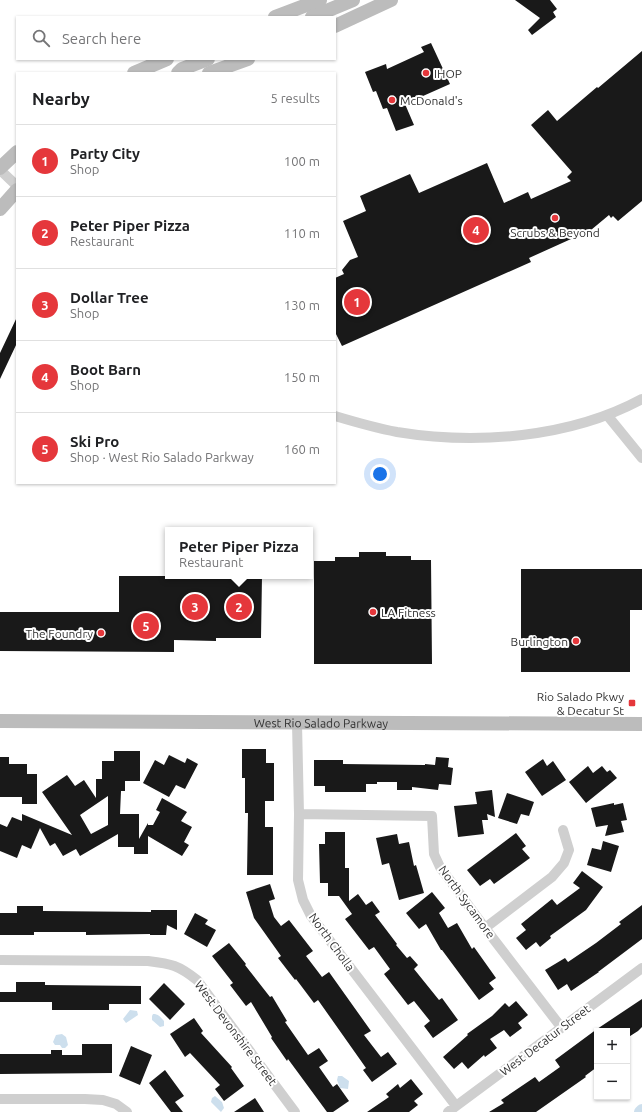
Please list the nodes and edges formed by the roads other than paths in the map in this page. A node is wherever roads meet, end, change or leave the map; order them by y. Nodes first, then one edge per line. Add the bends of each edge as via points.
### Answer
1 (320, 0) edge
2 (353, 0) edge
3 (391, 0) edge
4 (278, 16) edge
5 (314, 16) edge
6 (336, 26) edge
7 (165, 60) edge
8 (205, 60) edge
9 (245, 60) edge
10 (136, 72) edge
11 (179, 72) edge
12 (212, 72) edge
13 (16, 153) edge
14 (0, 169) edge
15 (16, 185) edge
16 (16, 191) edge
17 (0, 209) edge
18 (642, 399) edge
19 (606, 415) junction
20 (336, 416) edge
21 (642, 458) edge
22 (0, 721) edge
23 (297, 723) junction
24 (642, 724) edge
25 (299, 814) junction
26 (563, 830) dead end
27 (485, 928) junction
28 (0, 960) edge
29 (642, 968) edge
30 (561, 1027) junction
31 (0, 1099) edge
32 (452, 1109) edge
33 (127, 1112) edge
34 (295, 1112) edge

1 - 4 main road
2 - 5 main road
3 - 6 main road
7 - 10 main road
8 - 11 main road
9 - 12 main road
13 - 14 main road
14 - 15 street
16 - 17 main road
18 - 19 street
19 - 20 street via 544,432 485,438 397,432
19 - 21 street
22 - 23 main road, West Rio Salado Parkway
23 - 24 main road, West Rio Salado Parkway
23 - 25 street, North Cholla
25 - 27 street, North Sycamore via 432,816 434,854 440,867
25 - 32 street, North Cholla via 298,880 303,900 311,916
26 - 27 street via 568,850 564,863 552,877
27 - 30 street, North Sycamore
28 - 34 street, West Devonshire Street via 148,961 184,969 197,980
29 - 30 street, West Decatur Street
30 - 32 street, West Decatur Street
31 - 33 street via 103,1100 116,1104

